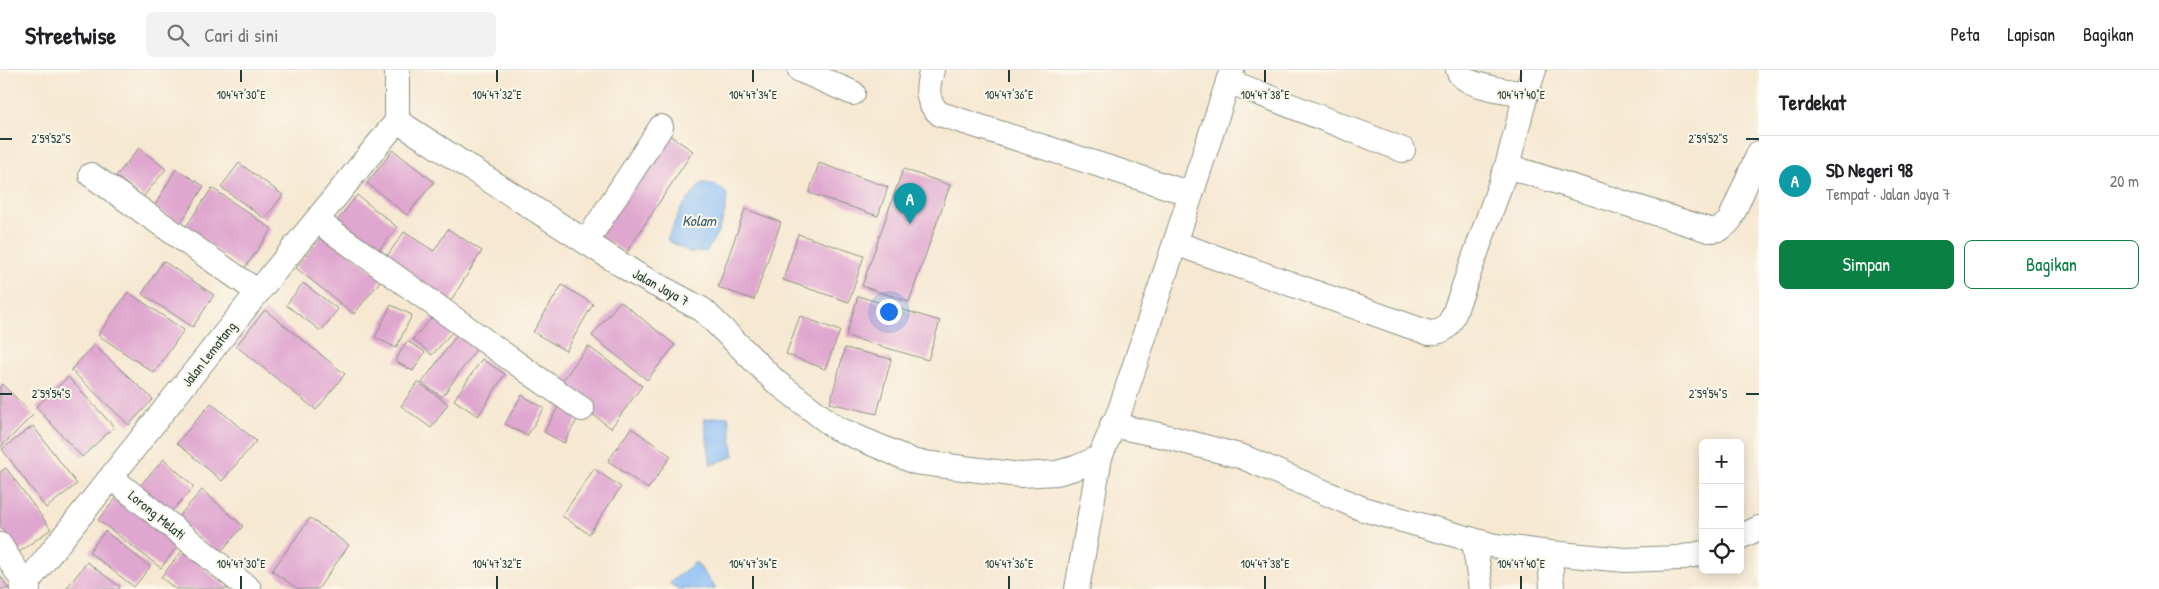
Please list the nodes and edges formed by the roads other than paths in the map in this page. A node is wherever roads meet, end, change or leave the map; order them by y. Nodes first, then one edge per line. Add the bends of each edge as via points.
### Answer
1 (397, 70) edge
2 (800, 70) edge
3 (932, 70) edge
4 (1458, 70) edge
5 (1534, 70) edge
6 (1230, 75) edge
7 (853, 93) dead end
8 (1526, 94) junction
9 (398, 120) junction
10 (661, 126) dead end
11 (1403, 150) dead end
12 (1759, 153) edge
13 (1507, 166) junction
14 (91, 175) dead end
15 (1191, 194) junction
16 (317, 221) junction
17 (586, 242) junction
18 (1175, 243) junction
19 (258, 292) junction
20 (582, 409) dead end
21 (1112, 425) junction
22 (1100, 457) junction
23 (112, 478) junction
24 (1759, 528) edge
25 (1744, 535) edge
26 (1474, 540) junction
27 (0, 545) edge
28 (1550, 553) junction
29 (1699, 554) edge
30 (25, 588) edge
31 (249, 589) edge
32 (1077, 589) edge
33 (1482, 589) edge
34 (1552, 589) edge

1 - 9 street
2 - 7 street
3 - 15 street via 928,95 932,108 940,114
4 - 8 street via 1467,81
5 - 8 street
6 - 11 street
6 - 15 street
8 - 13 street
9 - 16 street, Jalan Lematang
9 - 17 street, Jalan Jaya 7
10 - 17 street
12 - 13 street via 1730,220 1716,230
13 - 18 street via 1452,320 1449,326 1437,332 1429,333
14 - 19 street
15 - 18 street
16 - 19 street, Jalan Lematang
16 - 20 street
17 - 22 street, Jalan Jaya 7 via 636,274 703,310 776,381 836,428 915,462 1020,474 1067,470
18 - 21 street via 1120,410
19 - 23 street, Jalan Lematang
21 - 22 street
21 - 26 street via 1243,457 1363,509
22 - 32 street
23 - 30 street, Jalan Lematang
23 - 31 street, Lorong Melati
24 - 25 street
26 - 28 street
26 - 33 street
27 - 30 street
28 - 29 street via 1625,560
28 - 34 street

